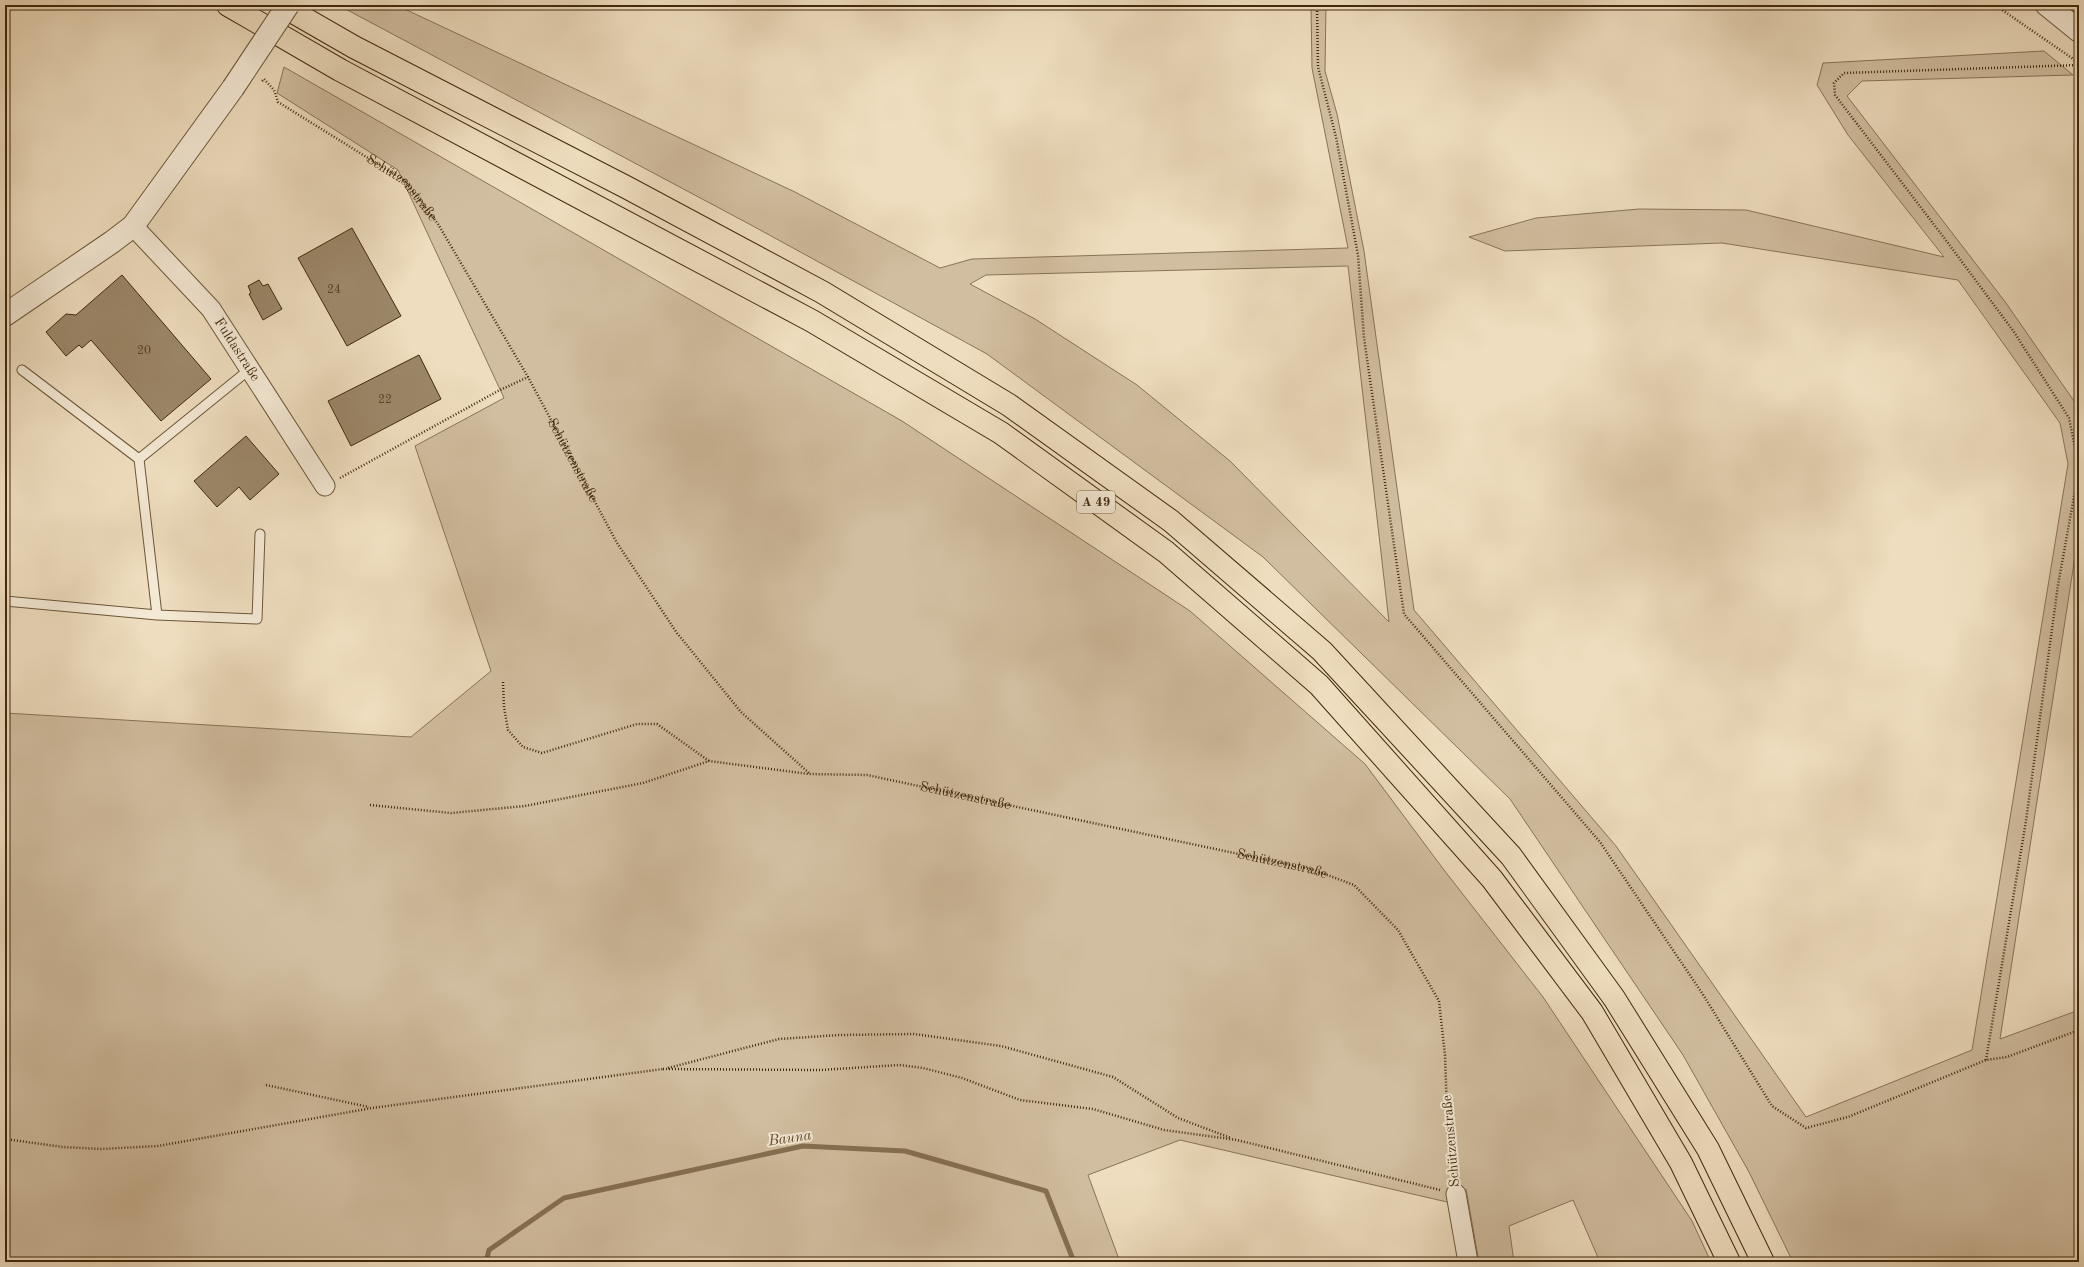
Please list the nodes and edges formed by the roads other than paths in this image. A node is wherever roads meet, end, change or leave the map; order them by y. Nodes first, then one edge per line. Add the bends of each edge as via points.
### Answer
1 (228, 5) edge
2 (281, 5) edge
3 (288, 5) edge
4 (2047, 5) edge
5 (2079, 31) edge
6 (133, 226) junction
7 (5, 315) edge
8 (250, 369) junction
9 (22, 370) dead end
10 (139, 459) junction
11 (325, 486) road end
12 (260, 534) dead end
13 (5, 601) edge
14 (157, 615) junction
15 (1456, 1194) road end
16 (1468, 1262) edge
17 (1729, 1262) edge
18 (1763, 1262) edge

1 - 17 highway, A 49 via 340,70 812,321 1001,433 1166,552 1319,685 1492,879 1592,1012 1681,1164
2 - 18 highway, A 49 via 354,47 822,292 1009,405 1172,521 1322,651 1511,856 1614,998 1699,1136
3 - 6 street, bridge via 233,88
4 - 5 street
6 - 7 street
6 - 8 street, Fuldastraße via 211,310
8 - 10 lane
8 - 11 street, Fuldastraße
9 - 10 lane
10 - 14 lane
12 - 14 lane via 257,619
13 - 14 lane
15 - 16 street, Schützenstraße

